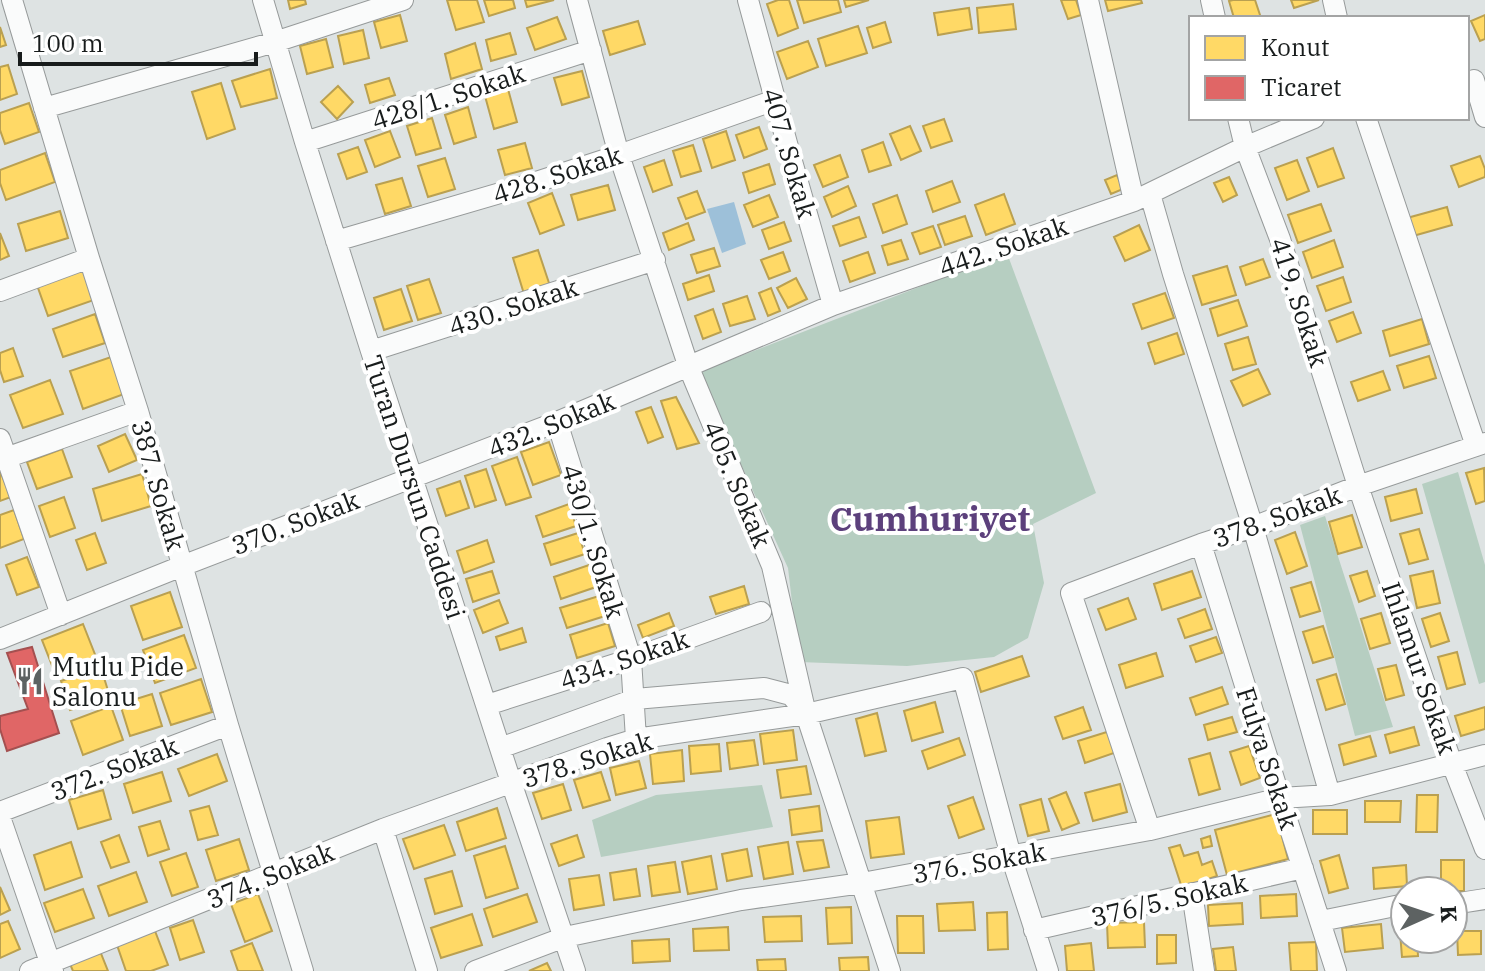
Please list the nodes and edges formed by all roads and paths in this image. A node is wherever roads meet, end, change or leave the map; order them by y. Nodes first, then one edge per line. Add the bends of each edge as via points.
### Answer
1 (12, 0) edge
2 (263, 0) edge
3 (403, 0) edge
4 (577, 0) edge
5 (748, 0) edge
6 (1088, 0) edge
7 (275, 42) junction
8 (591, 50) junction
9 (1469, 82) edge
10 (775, 100) junction
11 (44, 108) junction
12 (1485, 117) edge
13 (1238, 120) edge
14 (1309, 120) edge
15 (1367, 120) edge
16 (305, 142) junction
17 (1245, 147) junction
18 (619, 155) junction
19 (1142, 197) junction
20 (336, 241) junction
21 (89, 258) junction
22 (655, 260) junction
23 (0, 291) edge
24 (833, 305) junction
25 (371, 351) junction
26 (689, 368) junction
27 (138, 411) junction
28 (557, 422) junction
29 (1480, 445) edge
30 (2, 452) edge
31 (412, 477) junction
32 (1358, 486) junction
33 (1253, 527) junction
34 (1201, 544) junction
35 (182, 566) junction
36 (761, 612) dead end
37 (61, 615) junction
38 (0, 639) edge
39 (631, 659) junction
40 (635, 699) junction
41 (487, 705) junction
42 (806, 714) junction
43 (228, 725) junction
44 (636, 739) junction
45 (500, 748) junction
46 (1485, 755) edge
47 (1452, 764) junction
48 (511, 782) junction
49 (1330, 795) junction
50 (1280, 798) junction
51 (0, 814) edge
52 (383, 829) junction
53 (1150, 830) junction
54 (1484, 846) edge
55 (1011, 856) junction
56 (1303, 868) junction
57 (273, 875) junction
58 (862, 883) junction
59 (1192, 893) junction
60 (1389, 907) edge
61 (1321, 921) junction
62 (1034, 930) junction
63 (565, 937) junction
64 (52, 967) edge
65 (30, 971) edge
66 (303, 971) edge
67 (427, 971) edge
68 (475, 971) edge
69 (575, 971) edge
70 (890, 971) edge
71 (1048, 971) edge
72 (1204, 971) edge
73 (1336, 971) edge

1 - 11 street, 387. Sokak
2 - 7 street, Turan Dursun Caddesi
3 - 7 street
4 - 8 street, 405. Sokak
5 - 10 street, 407. Sokak
6 - 19 street
7 - 11 street
7 - 16 street, Turan Dursun Caddesi
8 - 16 street, 428/1. Sokak
8 - 18 street, 405. Sokak
9 - 12 street via 1474,80
10 - 18 street, 428. Sokak
10 - 24 street, 407. Sokak
11 - 21 street, 387. Sokak
13 - 17 street, 419. Sokak
14 - 17 street, 442. Sokak
15 - 29 street
16 - 20 street, Turan Dursun Caddesi
17 - 19 street, 442. Sokak
17 - 32 street, 419. Sokak via 1280,239
18 - 20 street, 428. Sokak
18 - 22 street, 405. Sokak
19 - 24 street, 442. Sokak
19 - 33 street via 1173,274
20 - 25 street, Turan Dursun Caddesi
21 - 23 street
21 - 27 street, 387. Sokak
22 - 25 street, 430. Sokak
22 - 26 street, 405. Sokak
24 - 26 street, 442. Sokak
25 - 31 street, Turan Dursun Caddesi
26 - 28 street, 432. Sokak
26 - 42 street, 405. Sokak via 772,566
27 - 30 street
27 - 35 street, 387. Sokak
28 - 31 street, 432. Sokak
28 - 39 street, 430/1. Sokak
29 - 32 street, 378. Sokak
30 - 37 street
31 - 35 street, 370. Sokak
31 - 41 street, Turan Dursun Caddesi
32 - 33 street, 378. Sokak
32 - 47 street, Ihlamur Sokak
33 - 34 street, 378. Sokak
33 - 49 street
34 - 50 street, Fulya Sokak
34 - 53 street, 378. Sokak via 1071,593
35 - 37 street, 370. Sokak
35 - 43 street, 387. Sokak
36 - 39 street, 434. Sokak
37 - 38 street, 370. Sokak
39 - 40 street, 430/1. Sokak
39 - 41 street, 434. Sokak
40 - 42 street via 764,688 791,695
40 - 44 street, 430/1. Sokak
40 - 45 street
41 - 45 street, Turan Dursun Caddesi
42 - 44 street, 378. Sokak
42 - 55 street, 378. Sokak via 963,678
42 - 58 street, 405. Sokak
43 - 51 street, 372. Sokak
43 - 57 street, 387. Sokak
44 - 48 street, 378. Sokak
45 - 48 street, Turan Dursun Caddesi
46 - 47 street, 376. Sokak
47 - 49 street, 376. Sokak
47 - 54 street, Ihlamur Sokak
48 - 52 street, 374. Sokak
48 - 63 street, Turan Dursun Caddesi
49 - 50 street, 376. Sokak
50 - 53 street, 376. Sokak
50 - 56 street, Fulya Sokak
51 - 64 street
52 - 57 street, 374. Sokak
52 - 67 street
53 - 55 street, 376. Sokak
55 - 58 street, 376. Sokak
55 - 62 street
56 - 59 street, 376/5. Sokak
56 - 61 street, Fulya Sokak
57 - 64 street, 374. Sokak
57 - 66 street, 387. Sokak
58 - 63 street, 376. Sokak via 741,900
58 - 70 street, 405. Sokak
59 - 62 street, 376/5. Sokak
59 - 72 street
60 - 61 street
61 - 73 street, Fulya Sokak
62 - 71 street
63 - 68 street, 376. Sokak
63 - 69 street, Turan Dursun Caddesi
64 - 65 street, 374. Sokak

